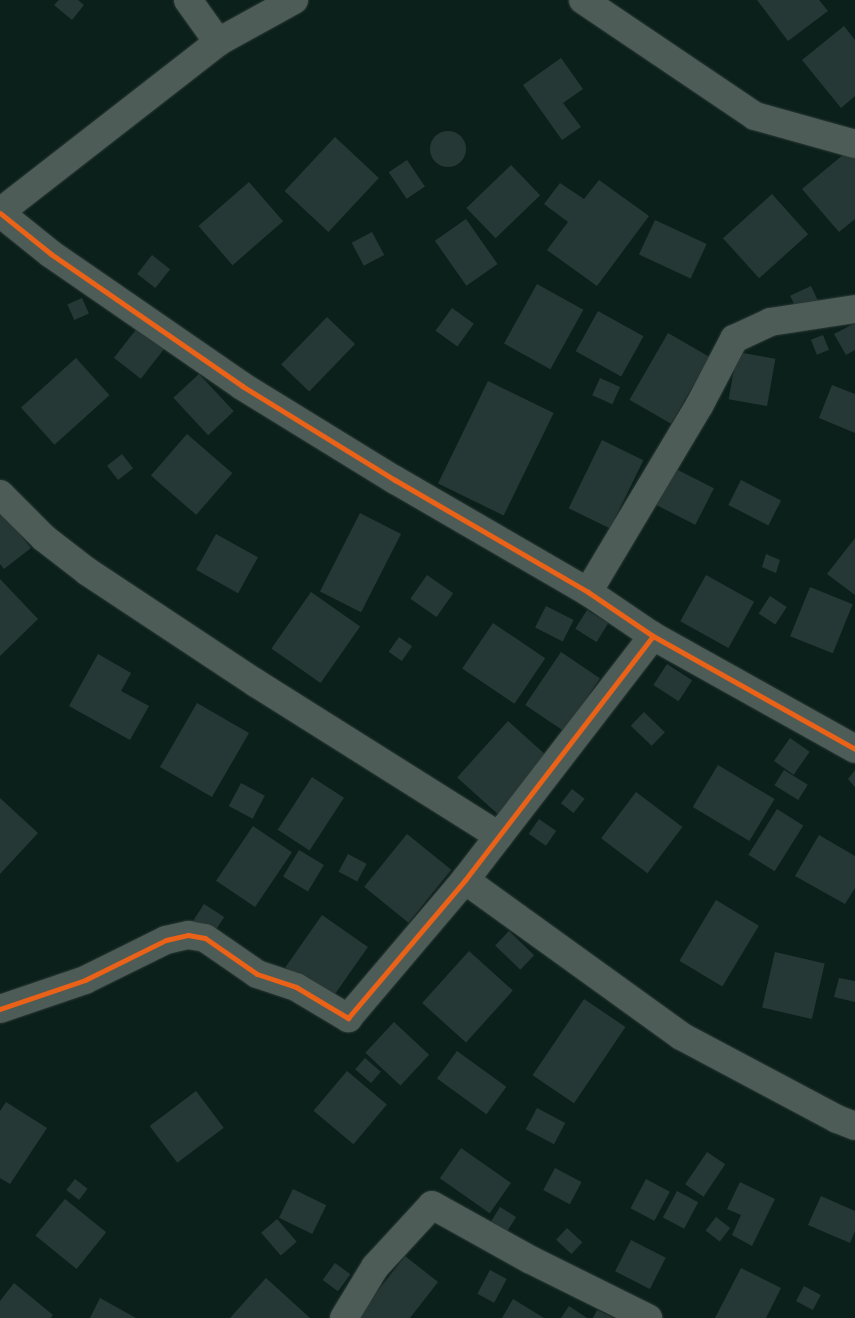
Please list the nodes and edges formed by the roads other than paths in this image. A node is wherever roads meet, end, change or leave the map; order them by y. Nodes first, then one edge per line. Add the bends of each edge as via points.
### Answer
1 (188, 0) edge
2 (294, 0) edge
3 (583, 0) edge
4 (218, 42) junction
5 (855, 144) edge
6 (0, 213) edge
7 (855, 309) edge
8 (0, 494) edge
9 (588, 592) junction
10 (653, 636) junction
11 (855, 749) edge
12 (499, 836) junction
13 (465, 880) junction
14 (0, 1009) edge
15 (855, 1126) edge
16 (344, 1318) edge
17 (648, 1318) edge

1 - 4 street
2 - 4 street
3 - 5 street via 755,116
4 - 6 street
6 - 9 street via 51,254 242,386
7 - 9 street via 770,322 734,340 699,406
8 - 12 street via 44,538 88,572
9 - 10 street
10 - 11 street
10 - 12 street
12 - 13 street
13 - 14 street via 348,1018 296,987 257,974 205,938 188,935 166,940 85,980
13 - 15 street via 681,1036
16 - 17 street via 375,1267 432,1205 531,1260

